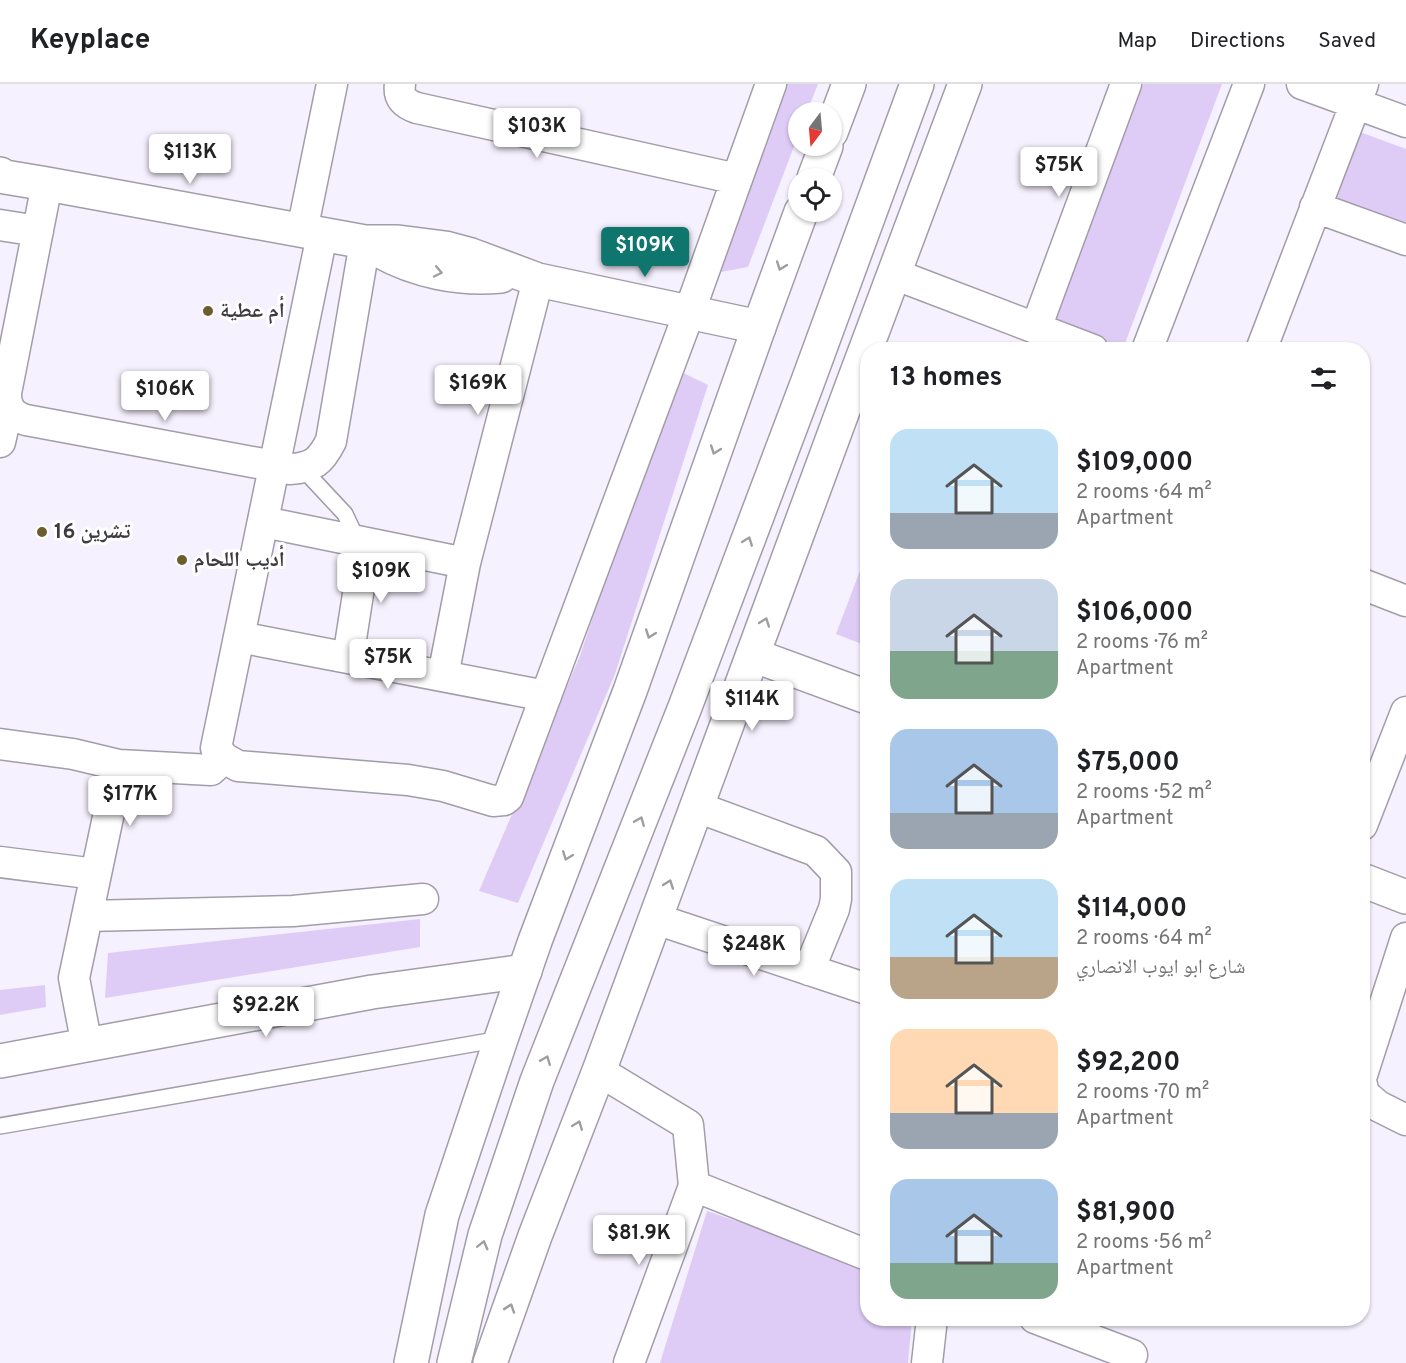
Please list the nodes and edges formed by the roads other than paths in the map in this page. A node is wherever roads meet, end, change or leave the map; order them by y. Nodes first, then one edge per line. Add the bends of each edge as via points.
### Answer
1 (332, 84) edge
2 (400, 84) edge
3 (771, 84) edge
4 (849, 84) edge
5 (917, 84) edge
6 (965, 84) edge
7 (1126, 84) edge
8 (1249, 84) edge
9 (1302, 84) edge
10 (1359, 94) edge
11 (842, 103) edge
12 (1406, 122) edge
13 (0, 174) edge
14 (737, 179) junction
15 (47, 184) junction
16 (1315, 207) junction
17 (797, 222) edge
18 (0, 225) edge
19 (38, 231) junction
20 (312, 233) junction
21 (1406, 240) edge
22 (365, 242) junction
23 (894, 274) junction
24 (528, 277) junction
25 (688, 313) junction
26 (759, 327) junction
27 (1036, 328) junction
28 (874, 342) edge
29 (1072, 342) edge
30 (1150, 342) edge
31 (1264, 342) edge
32 (860, 389) edge
33 (8, 407) junction
34 (0, 442) edge
35 (289, 468) junction
36 (264, 522) junction
37 (362, 542) junction
38 (465, 563) junction
39 (1370, 587) edge
40 (1406, 601) edge
41 (239, 637) junction
42 (753, 655) junction
43 (348, 658) junction
44 (443, 676) junction
45 (860, 694) edge
46 (546, 696) junction
47 (1406, 712) edge
48 (0, 744) edge
49 (224, 758) junction
50 (119, 765) junction
51 (1370, 804) edge
52 (697, 807) junction
53 (0, 862) edge
54 (96, 874) junction
55 (1370, 883) edge
56 (1406, 897) edge
57 (423, 899) dead end
58 (87, 916) junction
59 (656, 919) junction
60 (1406, 938) edge
61 (809, 970) junction
62 (525, 972) junction
63 (860, 987) edge
64 (501, 1039) junction
65 (87, 1046) junction
66 (1370, 1050) edge
67 (0, 1061) edge
68 (599, 1071) junction
69 (1370, 1099) edge
70 (1406, 1120) edge
71 (0, 1126) edge
72 (694, 1186) junction
73 (860, 1252) edge
74 (931, 1326) edge
75 (1057, 1326) edge
76 (1132, 1354) dead end
77 (411, 1363) edge
78 (454, 1363) edge
79 (490, 1363) edge
80 (629, 1363) edge
81 (927, 1363) edge

1 - 20 street
2 - 14 street via 401,97 417,108
3 - 14 street
4 - 11 main road
78 -> 5 main road via 485,1235 537,1081 685,707
6 - 23 main road
7 - 27 street
8 - 30 street
9 - 10 street
10 - 12 street
10 - 16 street
13 - 15 main road
14 - 25 street
15 - 19 street
15 - 20 main road
16 - 21 street
16 - 31 street
17 -> 26 main road
18 - 19 street
19 - 33 street via 6,393
20 - 22 main road
20 - 35 street
22 - 24 main road via 445,248
22 - 35 street via 331,441 316,463
23 - 27 street
23 - 28 main road
24 - 25 main road
24 - 38 street
25 - 26 main road
25 - 46 street
26 -> 62 main road
27 - 29 street
42 -> 32 main road
33 - 34 street
33 - 35 street via 17,418 26,420
35 - 36 street
35 - 37 lane via 345,514
36 - 37 street
36 - 41 street
37 - 38 street
37 - 43 street
38 - 44 street
39 - 40 street
41 - 43 street
41 - 49 street via 216,748
42 - 45 main road
42 - 52 main road
43 - 44 street
44 - 46 street
46 - 49 street via 504,800 494,801 408,780 238,765
47 - 51 street
48 - 50 street
49 - 50 street via 211,770
50 - 54 street
59 -> 52 main road
52 - 61 street via 816,850 836,872 834,909
53 - 54 street
54 - 58 street
55 - 56 main road
57 - 58 street via 293,911
58 - 65 street via 74,978
59 - 61 street
59 - 68 main road
60 - 66 street
61 - 63 street
62 - 64 main road
62 - 65 main road via 372,992
64 - 71 lane
64 - 77 main road via 442,1215
65 - 67 main road
68 - 72 street via 688,1125
79 -> 68 main road
69 - 70 street
72 - 73 street
72 - 80 street
74 - 81 street
75 - 76 street

